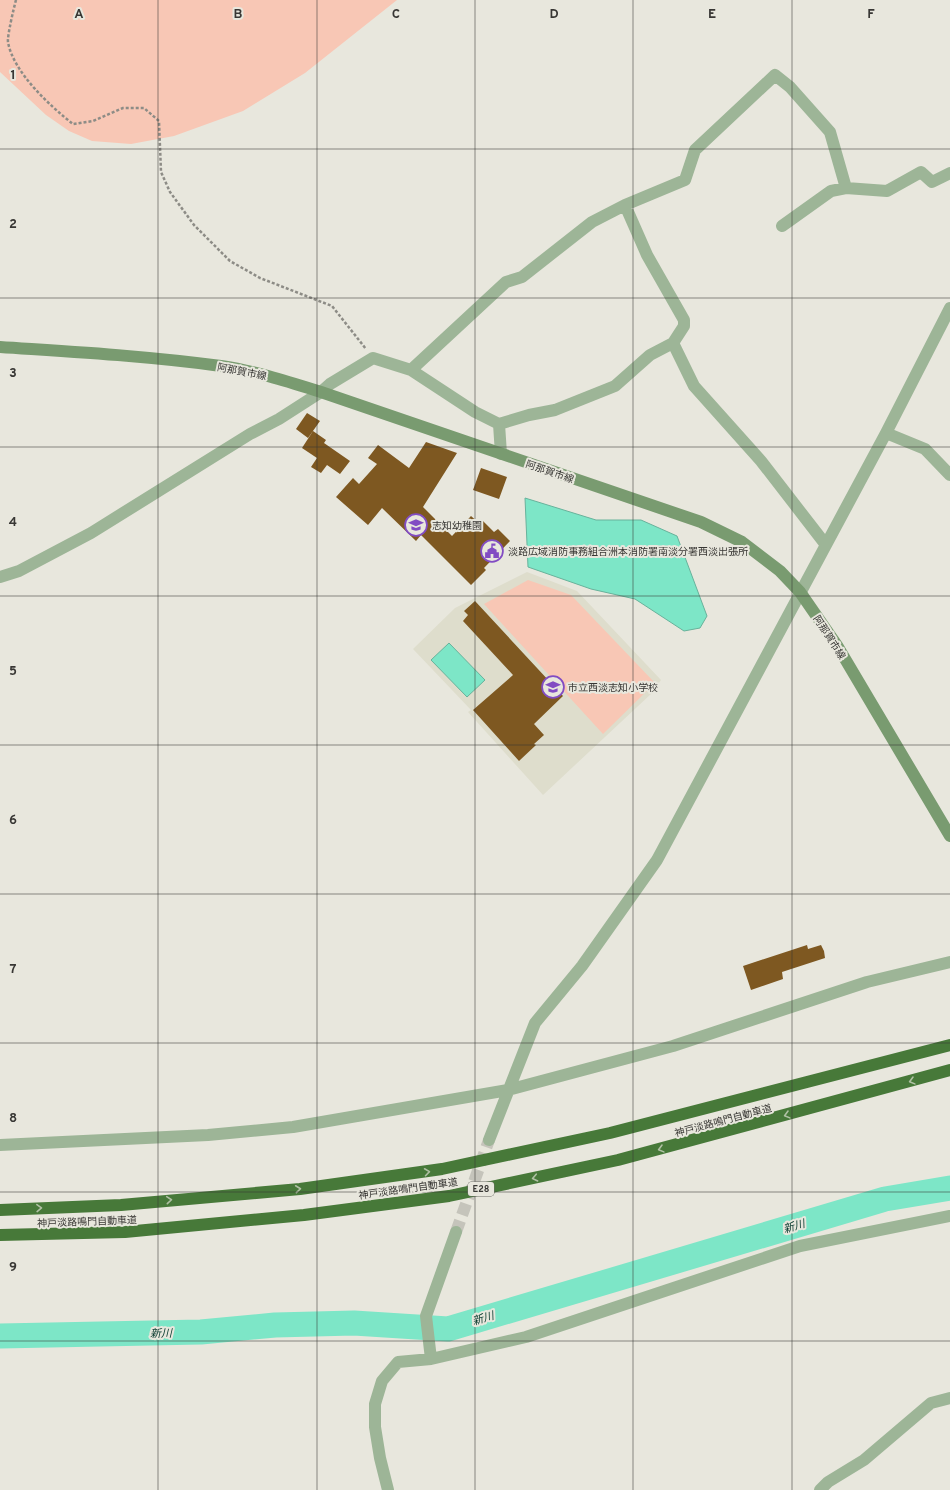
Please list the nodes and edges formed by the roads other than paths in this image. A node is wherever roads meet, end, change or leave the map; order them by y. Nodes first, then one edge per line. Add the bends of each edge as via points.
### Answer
1 (950, 173) edge
2 (846, 188) junction
3 (625, 205) junction
4 (782, 226) dead end
5 (950, 308) edge
6 (673, 342) junction
7 (0, 347) edge
8 (411, 370) junction
9 (321, 392) junction
10 (499, 424) junction
11 (886, 434) junction
12 (501, 454) junction
13 (950, 475) edge
14 (826, 545) junction
15 (0, 577) edge
16 (800, 592) junction
17 (950, 836) edge
18 (950, 962) edge
19 (950, 1045) edge
20 (950, 1070) edge
21 (508, 1090) junction
22 (489, 1140) tunnel mouth
23 (0, 1145) edge
24 (0, 1210) edge
25 (950, 1216) edge
26 (456, 1232) tunnel mouth
27 (0, 1235) edge
28 (431, 1359) junction
29 (950, 1398) edge
30 (388, 1490) edge
31 (820, 1490) edge

1 - 2 street via 932,182 921,172 887,191
2 - 3 street via 830,132 790,87 775,76 695,150 685,180
2 - 4 street via 831,191
3 - 6 street via 647,255 684,320 684,326
3 - 8 street via 592,222 522,277 506,282
5 - 11 street
6 - 10 street via 650,356 615,386 555,410
6 - 14 street via 694,386 761,461
7 - 9 main road, 阿那賀市線 via 222,366 269,376
8 - 9 street via 373,358
8 - 10 street via 475,412
9 - 12 main road, 阿那賀市線
9 - 15 street via 91,533 19,571
10 - 12 street
11 - 13 street via 925,449
11 - 14 street
12 - 16 main road, 阿那賀市線 via 701,522 742,542 780,571
14 - 16 street
16 - 17 main road, 阿那賀市線 via 838,647
16 - 21 street via 657,860 582,966 535,1023
18 - 21 street via 867,982 673,1046
24 -> 19 highway, 神戸淡路鳴門自動車道 via 121,1205 300,1189 442,1170 610,1133
20 -> 27 highway, 神戸淡路鳴門自動車道 / E28 via 618,1160 449,1196 304,1215 126,1232
21 - 22 street
21 - 23 street via 293,1127 208,1135
25 - 28 street via 800,1246 526,1337
26 - 28 street via 426,1316
28 - 30 street via 398,1362 382,1381 375,1404 375,1427
29 - 31 street via 930,1403 864,1460 828,1482

